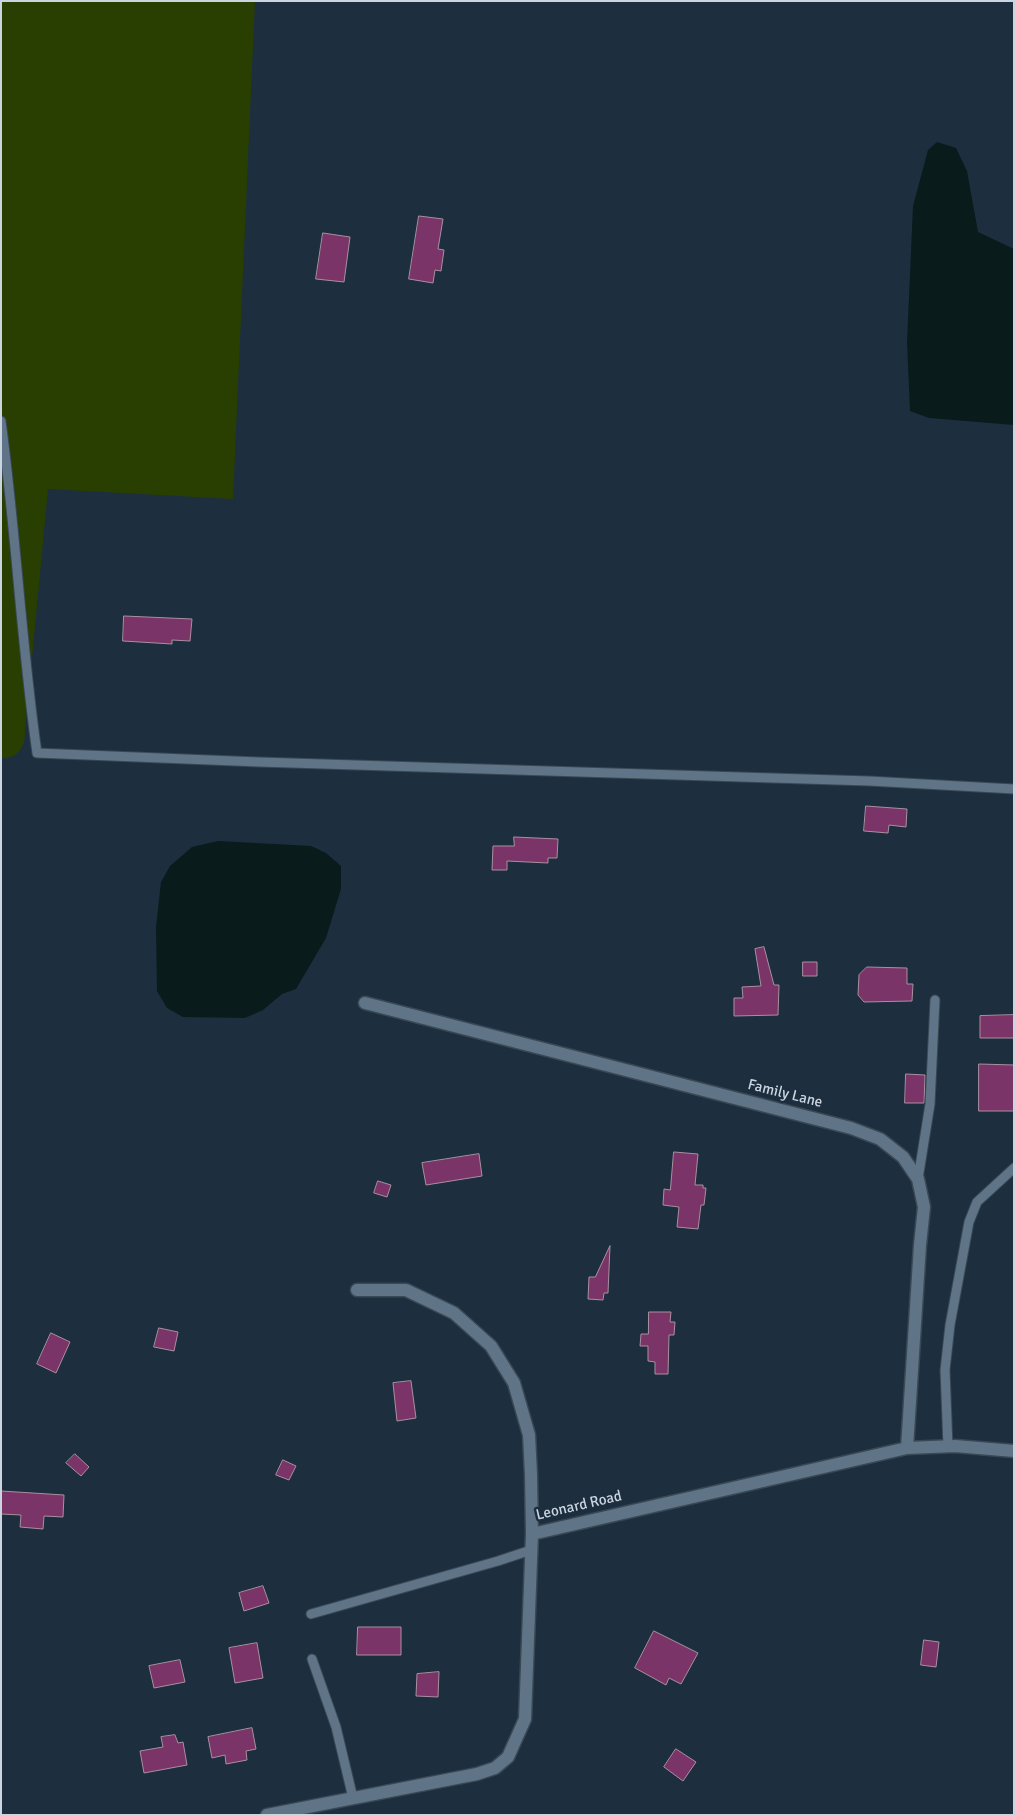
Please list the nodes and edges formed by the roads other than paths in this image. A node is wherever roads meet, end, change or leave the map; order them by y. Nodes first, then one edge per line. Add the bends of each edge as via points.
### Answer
1 (1, 420) edge
2 (1014, 789) edge
3 (935, 1000) dead end
4 (365, 1003) dead end
5 (1014, 1168) edge
6 (918, 1179) junction
7 (357, 1290) dead end
8 (948, 1447) junction
9 (907, 1448) junction
10 (1014, 1451) edge
11 (532, 1534) junction
12 (531, 1550) junction
13 (311, 1614) dead end
14 (312, 1659) dead end
15 (353, 1798) junction
16 (267, 1815) edge

1 - 2 lane via 27,688 37,753 859,780
3 - 6 lane via 930,1104
4 - 6 street, Family Lane via 851,1128 880,1139 903,1157
5 - 8 lane via 978,1202 968,1222 945,1370
6 - 9 street, Family Lane via 924,1207
7 - 11 street via 406,1290 454,1313 491,1346 514,1383 529,1435
8 - 9 street, Leonard Road
8 - 10 street, Leonard Road
9 - 11 street, Leonard Road
11 - 12 street, Leonard Road
12 - 13 lane
12 - 15 street, Leonard Road via 526,1719 508,1757 495,1768 477,1774
14 - 15 lane via 336,1727
15 - 16 street, Leonard Road

